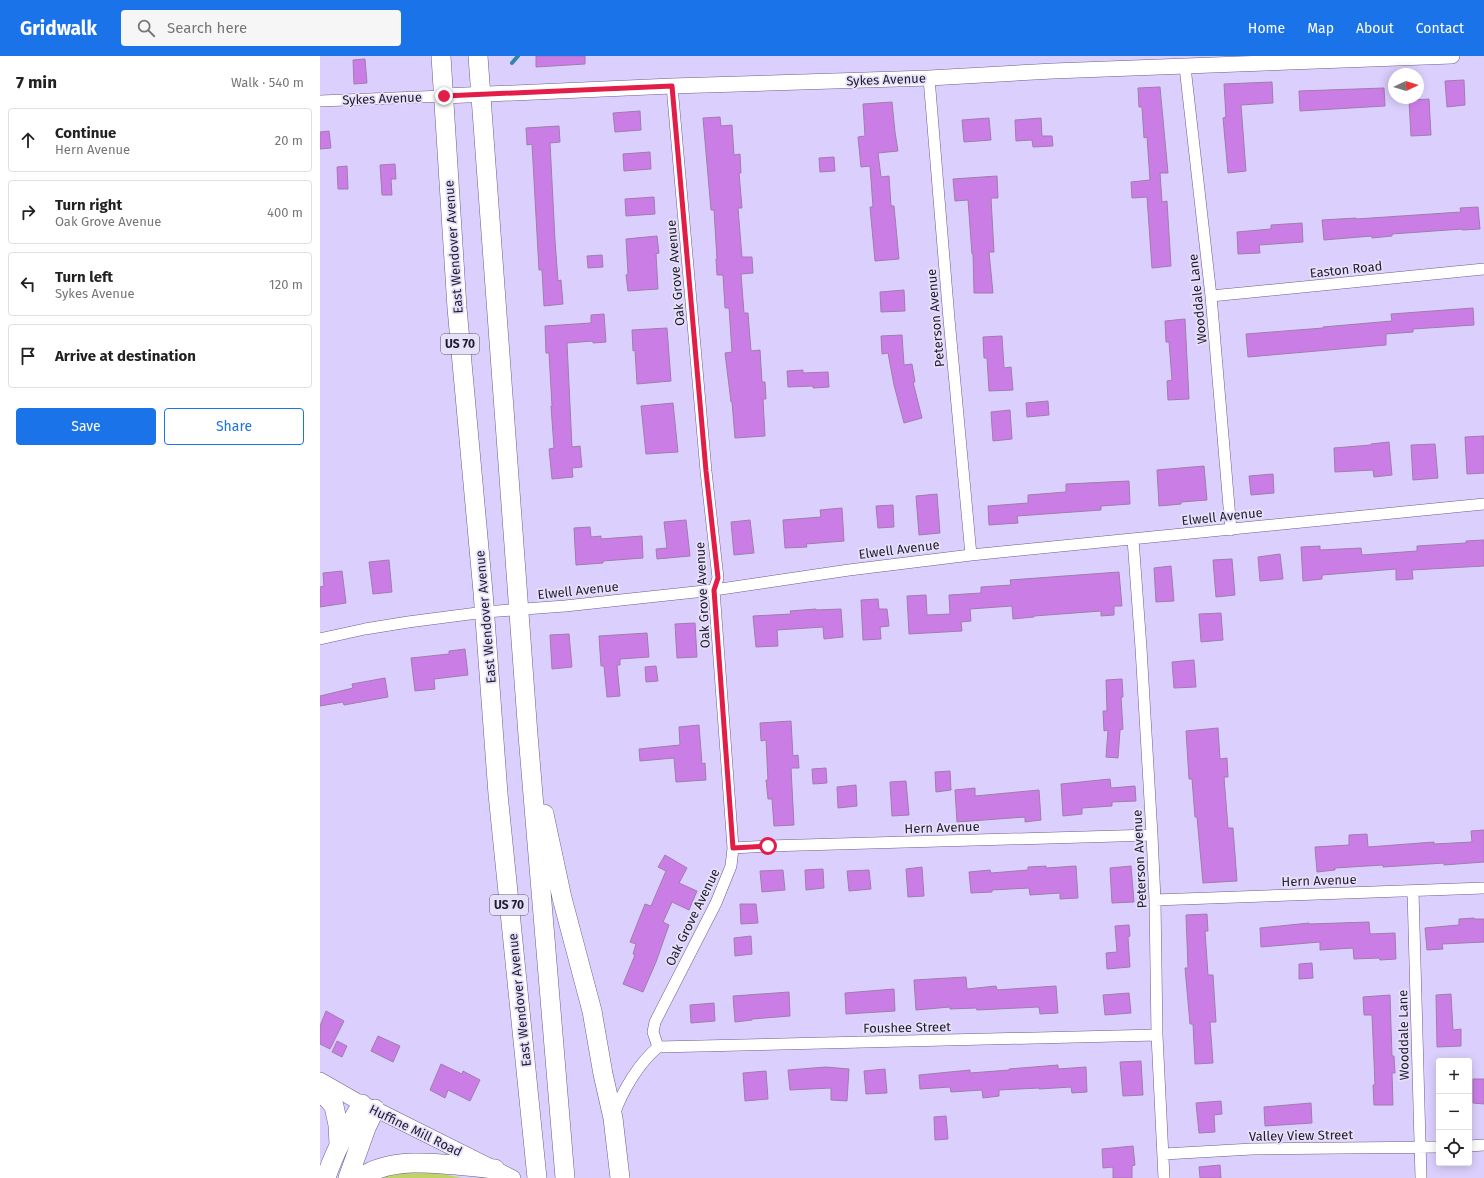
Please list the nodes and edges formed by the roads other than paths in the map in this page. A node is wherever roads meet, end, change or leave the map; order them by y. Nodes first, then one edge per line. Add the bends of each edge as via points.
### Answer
1 (441, 56) edge
2 (478, 56) edge
3 (1452, 56) edge
4 (1185, 67) junction
5 (929, 78) junction
6 (672, 86) junction
7 (481, 94) junction
8 (444, 96) junction
9 (320, 101) edge
10 (1484, 269) edge
11 (1211, 296) junction
12 (1484, 504) edge
13 (1230, 530) junction
14 (1133, 539) junction
15 (971, 555) junction
16 (714, 590) junction
17 (519, 610) junction
18 (485, 612) junction
19 (320, 639) edge
20 (528, 735) junction
21 (1152, 835) junction
22 (733, 848) junction
23 (1484, 888) edge
24 (1413, 891) junction
25 (1155, 900) junction
26 (1157, 1035) junction
27 (658, 1047) junction
28 (320, 1080) edge
29 (320, 1090) edge
30 (369, 1106) junction
31 (613, 1118) junction
32 (1484, 1145) edge
33 (339, 1146) junction
34 (1472, 1146) edge
35 (1436, 1147) edge
36 (1420, 1148) junction
37 (1164, 1154) junction
38 (496, 1169) junction
39 (326, 1178) edge
40 (348, 1178) edge
41 (360, 1178) edge
42 (513, 1178) edge
43 (537, 1178) edge
44 (565, 1178) edge
45 (620, 1178) edge
46 (1164, 1178) edge
47 (1421, 1178) edge

1 - 8 highway, East Wendover Avenue / US 70
2 - 7 highway, US 70
3 - 4 street, Sykes Avenue
4 - 5 street, Sykes Avenue
4 - 11 street, Wooddale Lane
5 - 6 street, Sykes Avenue
5 - 15 street, Peterson Avenue
6 - 7 street, Sykes Avenue
6 - 16 street, Oak Grove Avenue via 718,578
7 - 8 street, Sykes Avenue
7 - 17 highway, US 70
8 - 9 street, Sykes Avenue
8 - 18 highway, East Wendover Avenue / US 70 via 457,308
10 - 11 street, Easton Road
11 - 13 street, Wooddale Lane
12 - 13 street, Elwell Avenue
13 - 14 street, Elwell Avenue
14 - 15 street, Elwell Avenue
14 - 21 street, Peterson Avenue
15 - 16 street, Elwell Avenue
16 - 17 street, Elwell Avenue
16 - 22 street, Oak Grove Avenue
17 - 18 street, Elwell Avenue
17 - 20 highway, US 70
18 - 19 street, Elwell Avenue via 379,626
18 - 43 highway, East Wendover Avenue / US 70 via 499,802
20 - 31 highway via 562,898 592,1011
20 - 44 highway, US 70
21 - 22 street, Hern Avenue
21 - 25 street, Peterson Avenue
22 - 27 street, Oak Grove Avenue via 732,866 716,903 655,1022 653,1032
23 - 24 street, Hern Avenue
24 - 25 street, Hern Avenue
24 - 36 street, Wooddale Lane
25 - 26 street, Peterson Avenue
26 - 27 street, Foushee Street
26 - 37 street, Peterson Avenue
27 - 31 street via 647,1056 619,1100
28 - 30 street, Huffine Mill Road
29 - 33 highway via 334,1106
30 - 33 highway via 349,1125
30 - 38 street, Huffine Mill Road
30 - 40 highway via 366,1128
31 - 45 highway
32 - 34 street
33 - 39 highway
35 - 36 street, Valley View Street
36 - 37 street, Valley View Street via 1252,1149
36 - 47 street, Wooddale Lane
37 - 46 street, Peterson Avenue
38 - 41 highway via 413,1162 386,1166
38 - 42 street, Huffine Mill Road

